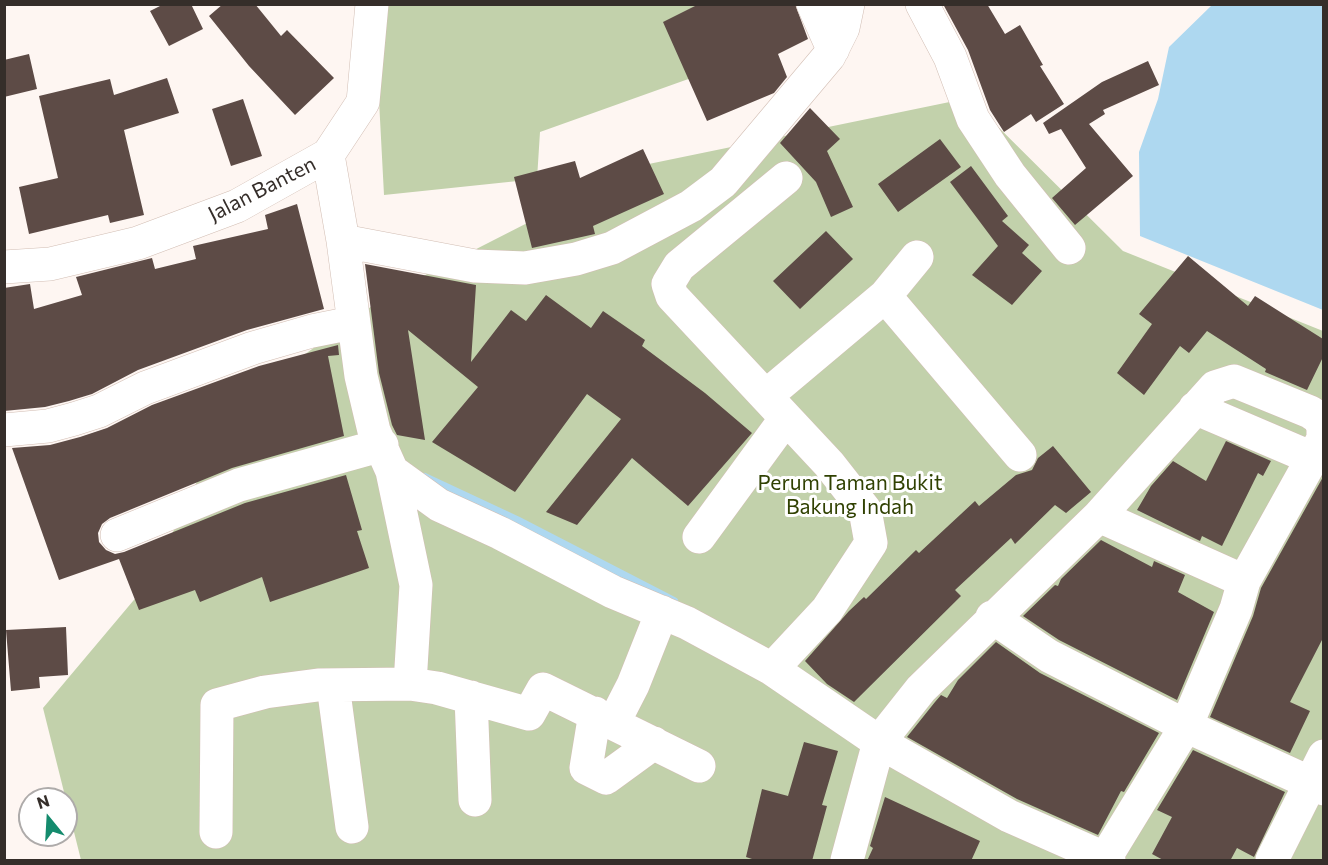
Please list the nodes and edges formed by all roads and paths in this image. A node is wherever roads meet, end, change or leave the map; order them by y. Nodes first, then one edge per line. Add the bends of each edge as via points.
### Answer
1 (372, 4) edge
2 (813, 4) edge
3 (848, 4) edge
4 (922, 4) edge
5 (833, 49) junction
6 (328, 155) junction
7 (786, 178) dead end
8 (343, 241) junction
9 (1069, 248) dead end
10 (917, 256) dead end
11 (4, 267) edge
12 (885, 296) junction
13 (352, 323) junction
14 (776, 407) junction
15 (4, 430) edge
16 (1020, 455) dead end
17 (387, 458) junction
18 (1100, 516) junction
19 (117, 536) dead end
20 (699, 537) dead end
21 (1244, 581) junction
22 (662, 612) junction
23 (992, 617) junction
24 (772, 669) junction
25 (410, 684) junction
26 (333, 685) junction
27 (471, 697) junction
28 (604, 718) junction
29 (1186, 726) junction
30 (879, 742) junction
31 (654, 743) junction
32 (699, 766) dead end
33 (1319, 776) edge
34 (475, 800) dead end
35 (352, 827) dead end
36 (216, 832) dead end
37 (1106, 860) edge
38 (847, 861) edge
39 (1272, 861) edge

1 - 6 street, Jalan Banten via 363,102
2 - 5 street
3 - 5 street
4 - 9 street via 951,57 973,119 1010,175
5 - 8 street via 723,182 691,206 612,248 525,268 474,266
6 - 8 street
6 - 11 street, Jalan Banten via 237,206 138,243 50,264
7 - 14 street via 679,266 668,284 672,296
8 - 13 street
10 - 12 street
12 - 14 street
12 - 16 street
13 - 15 street via 253,348 74,420
13 - 17 street via 374,431
14 - 20 street
14 - 24 street via 865,510 871,543 827,610
17 - 19 street via 239,485
17 - 22 street via 439,505 613,592
17 - 25 street via 416,585
18 - 21 street
18 - 21 street via 1215,387 1234,381 1310,412 1319,418 1323,439
18 - 23 street
21 - 29 street
22 - 24 street
22 - 28 street via 633,686
23 - 29 street via 1048,656
23 - 30 street via 921,689
24 - 30 street
25 - 26 street
25 - 27 street
26 - 35 street
26 - 36 street via 265,692 217,705
27 - 28 street via 529,714 543,689
27 - 34 street
28 - 31 street
28 - 31 street via 586,768 606,778
29 - 33 street
29 - 37 street
30 - 37 street via 1009,816
30 - 38 street
31 - 32 street
33 - 39 street

